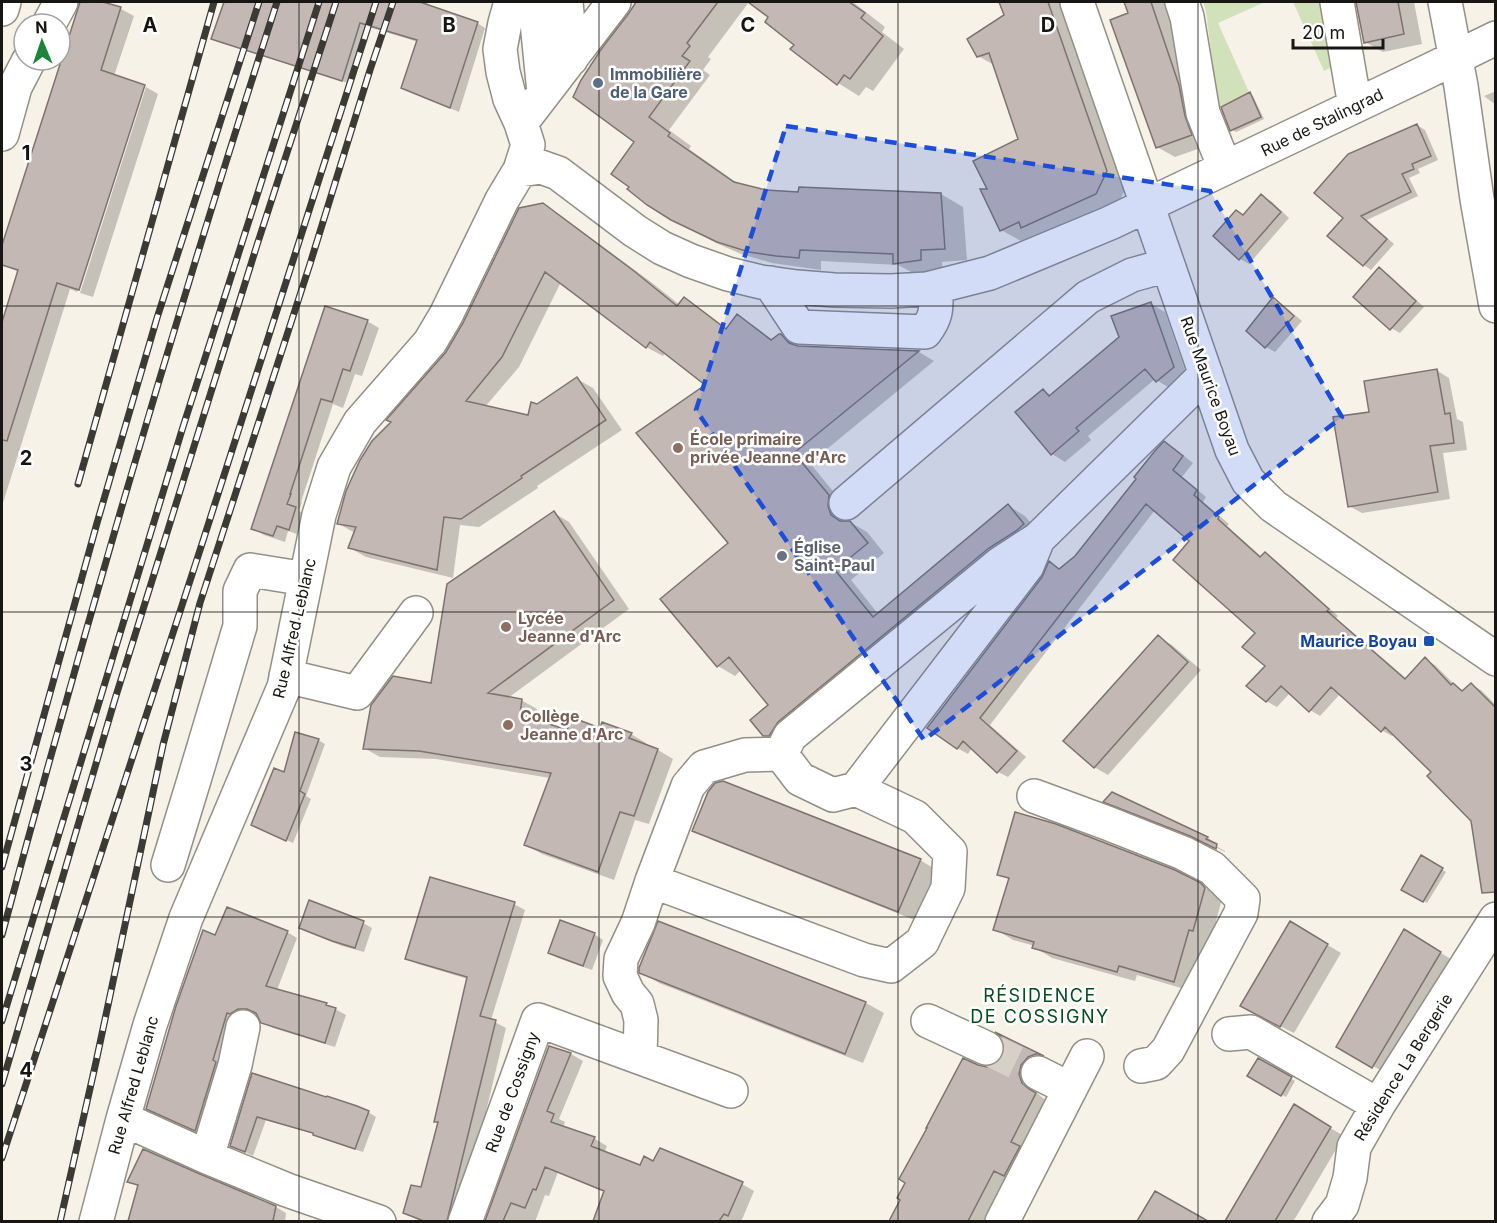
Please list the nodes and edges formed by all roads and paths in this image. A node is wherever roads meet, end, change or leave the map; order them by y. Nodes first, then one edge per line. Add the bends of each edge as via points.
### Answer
1 (4, 2) edge
2 (511, 2) edge
3 (535, 2) edge
4 (566, 2) edge
5 (1077, 2) edge
6 (1182, 2) edge
7 (1336, 2) edge
8 (1445, 2) edge
9 (2, 9) edge
10 (603, 9) edge
11 (1496, 38) edge
12 (1455, 58) junction
13 (571, 59) junction
14 (544, 93) junction
15 (1355, 106) junction
16 (521, 123) junction
17 (1225, 168) junction
18 (520, 170) junction
19 (1486, 200) edge
20 (1147, 206) junction
21 (1168, 265) junction
22 (770, 283) junction
23 (936, 287) junction
24 (1496, 306) edge
25 (1206, 374) junction
26 (846, 503) dead end
27 (1038, 539) junction
28 (306, 579) junction
29 (416, 613) dead end
30 (1496, 659) edge
31 (286, 676) junction
32 (781, 754) junction
33 (856, 789) junction
34 (1034, 796) dead end
35 (168, 865) dead end
36 (652, 881) junction
37 (1496, 919) edge
38 (928, 1021) dead end
39 (243, 1027) dead end
40 (1229, 1034) dead end
41 (986, 1048) tunnel mouth
42 (1087, 1056) dead end
43 (640, 1057) junction
44 (1141, 1066) dead end
45 (1038, 1073) tunnel mouth
46 (1070, 1089) junction
47 (731, 1091) dead end
48 (1378, 1105) junction
49 (123, 1119) junction
50 (207, 1157) junction
51 (96, 1221) edge
52 (379, 1221) edge
53 (465, 1221) edge
54 (1002, 1221) edge
55 (1329, 1221) edge

1 - 9 street
2 - 16 street, Rue Alfred Leblanc via 500,49 510,99
3 - 14 street
4 - 13 street
5 - 20 street, Rue Maurice Boyau
6 - 17 street via 1203,113
7 - 15 street
8 - 12 street
10 - 13 street
11 - 12 street, Rue de Stalingrad
12 - 15 street, Rue de Stalingrad
12 - 19 street
13 - 14 street
14 - 16 street
15 - 17 street, Rue de Stalingrad
16 - 18 street, Rue Alfred Leblanc via 528,145
17 - 20 street, Rue de Stalingrad
18 - 22 street, Rue de Stalingrad via 541,167 558,173 635,231 681,257 728,274
18 - 28 street, Rue Alfred Leblanc via 430,342 360,422 333,467
19 - 24 street
20 - 21 street, Rue Maurice Boyau
20 - 23 street, Rue de Stalingrad via 990,273
21 - 25 street, Rue Maurice Boyau
21 - 26 street via 1132,275 1088,297
22 - 23 street, Rue de Stalingrad via 834,290
22 - 23 street via 799,327 925,332 936,309
25 - 27 street
25 - 30 street, Rue Maurice Boyau via 1232,450 1248,481 1265,498
27 - 32 street via 1000,563 790,736
27 - 33 street via 1027,566
28 - 31 street, Rue Alfred Leblanc
28 - 35 street via 250,570 240,591 240,626
29 - 31 street via 357,693
31 - 49 street, Rue Alfred Leblanc via 186,918
32 - 33 street via 800,779 832,795
32 - 36 street via 745,755 704,767 688,786
33 - 36 street via 915,817 950,852 948,888 922,942 891,966 864,960
34 - 44 street via 1161,844 1212,868 1243,899 1241,913 1168,1050 1156,1063
36 - 43 street via 621,959 620,976 637,1004 641,1020
37 - 48 street, Résidence La Bergerie
38 - 41 street
39 - 50 street
40 - 48 street via 1251,1032
42 - 46 street
43 - 47 street, Rue de Cossigny
43 - 53 street, Rue de Cossigny via 538,1020
45 - 46 street
46 - 54 street
48 - 55 street, Résidence La Bergerie via 1354,1147 1342,1205
49 - 50 street
49 - 51 street, Rue Alfred Leblanc
50 - 52 street via 287,1190

